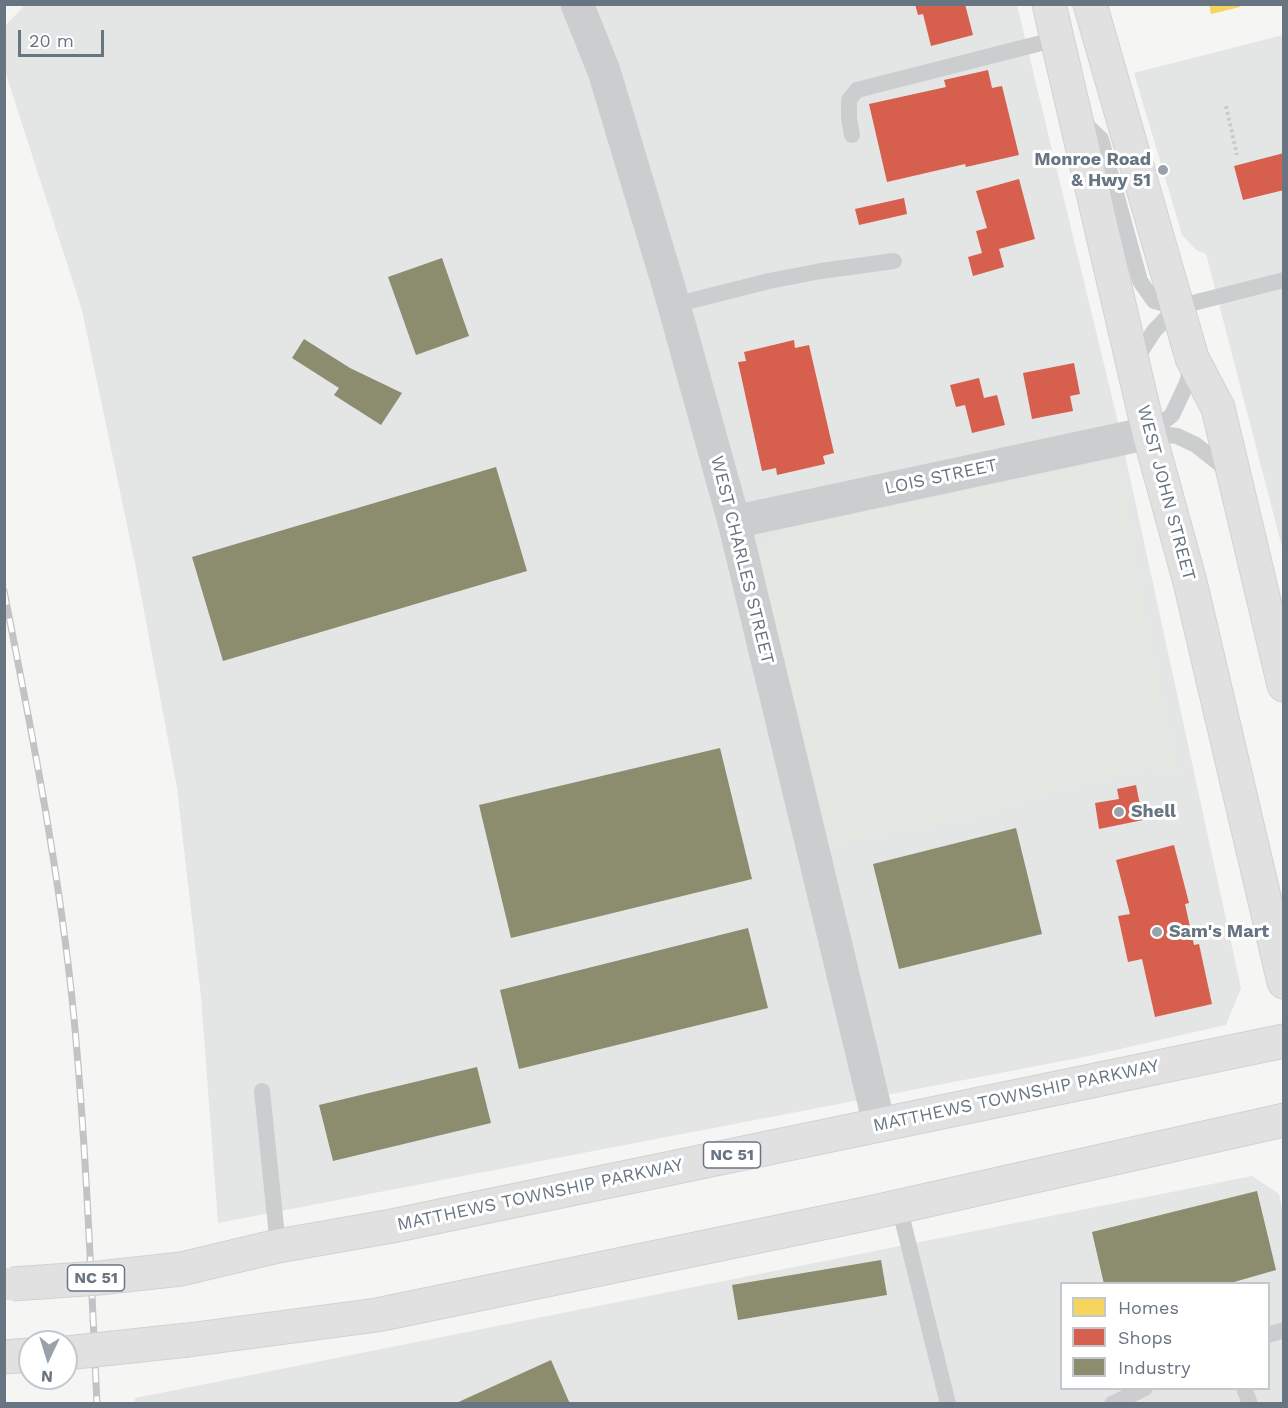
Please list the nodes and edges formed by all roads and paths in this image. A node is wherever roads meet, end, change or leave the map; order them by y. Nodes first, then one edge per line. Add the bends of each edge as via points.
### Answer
1 (577, 4) edge
2 (1049, 4) edge
3 (1090, 4) edge
4 (1057, 39) junction
5 (1226, 106) dead end
6 (1076, 115) junction
7 (852, 135) dead end
8 (1237, 155) dead end
9 (894, 261) dead end
10 (1284, 280) edge
11 (674, 305) junction
12 (1178, 307) junction
13 (1192, 358) junction
14 (1133, 363) junction
15 (1149, 433) junction
16 (1233, 474) junction
17 (734, 522) junction
18 (1276, 624) edge
19 (1284, 684) edge
20 (1284, 982) edge
21 (1284, 1041) edge
22 (262, 1090) dead end
23 (1284, 1120) edge
24 (879, 1124) junction
25 (899, 1206) junction
26 (278, 1246) junction
27 (8, 1285) edge
28 (78, 1352) edge
29 (1143, 1390) edge
30 (1244, 1390) edge
31 (948, 1404) edge
32 (1112, 1404) edge
33 (1250, 1404) edge

1 - 11 street, WEST CHARLES STREET via 604,71
2 - 4 main road, WEST JOHN STREET
3 - 12 main road
4 - 6 main road, WEST JOHN STREET
4 - 7 lane via 857,90 849,100
5 - 8 path
6 - 12 lane via 1101,139 1140,281 1154,301
6 - 14 main road, WEST JOHN STREET
9 - 11 lane via 790,277
10 - 12 lane
11 - 17 street, WEST CHARLES STREET
12 - 13 main road
12 - 14 lane via 1154,331
13 - 15 lane, LOIS STREET via 1187,383 1172,415
13 - 16 main road via 1218,408
14 - 15 main road, WEST JOHN STREET
15 - 16 lane, LOIS STREET via 1177,436 1196,445
15 - 17 street, LOIS STREET
15 - 20 main road, WEST JOHN STREET via 1190,582
16 - 18 main road
17 - 24 street, WEST CHARLES STREET
18 - 19 main road
21 - 24 main road, MATTHEWS TOWNSHIP PARKWAY / NC 51
22 - 26 lane
23 - 25 main road
24 - 26 main road, MATTHEWS TOWNSHIP PARKWAY / NC 51 via 392,1226
25 - 28 main road, bridge via 377,1315
25 - 31 lane
26 - 27 main road, MATTHEWS TOWNSHIP PARKWAY / NC 51, bridge via 181,1269
29 - 32 lane
30 - 33 lane

